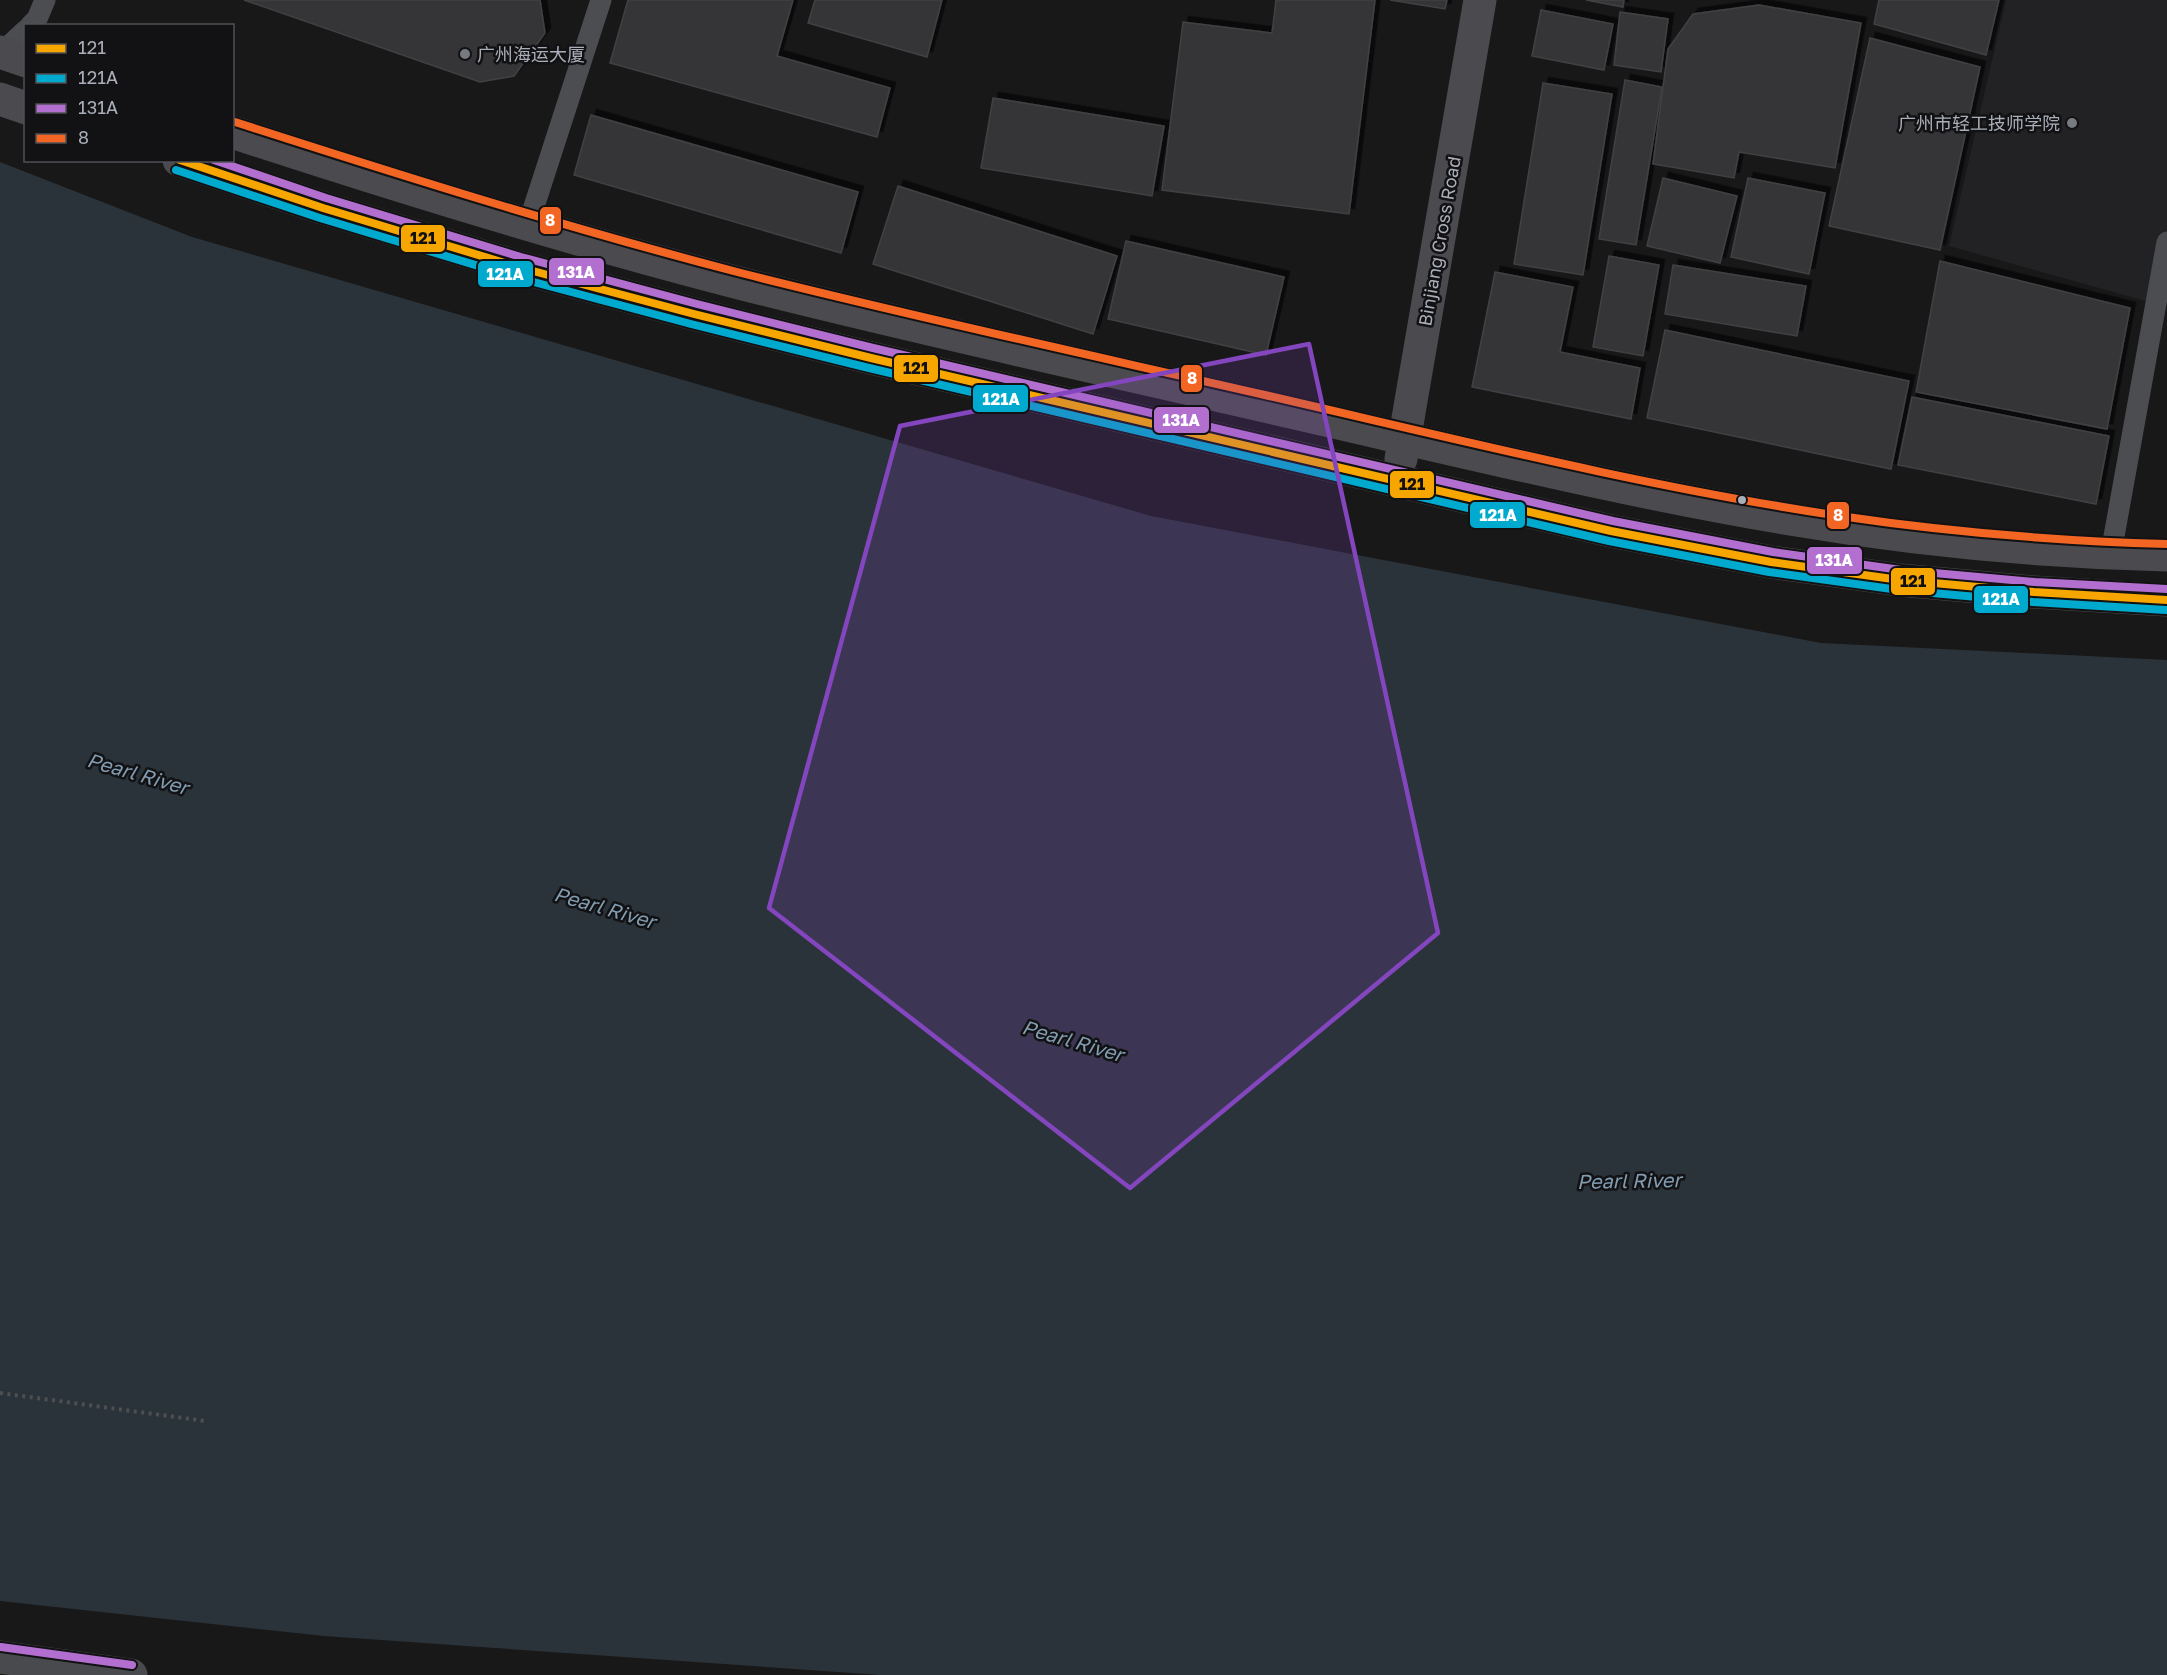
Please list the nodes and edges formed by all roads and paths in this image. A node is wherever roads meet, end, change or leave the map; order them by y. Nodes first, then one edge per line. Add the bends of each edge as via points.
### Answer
1 (45, 0) edge
2 (601, 0) edge
3 (1480, 0) edge
4 (32, 24) edge
5 (24, 32) edge
6 (0, 53) edge
7 (24, 60) edge
8 (0, 99) edge
9 (24, 107) edge
10 (234, 133) edge
11 (185, 162) edge
12 (528, 225) junction
13 (2167, 242) edge
14 (1406, 438) junction
15 (1396, 481) junction
16 (2110, 553) junction
17 (2167, 555) edge
18 (2167, 600) edge
19 (0, 1393) edge
20 (205, 1421) dead end
21 (0, 1657) edge
22 (131, 1675) edge

1 - 4 lane
2 - 12 lane
3 - 14 main road, Binjiang Cross Road
5 - 6 lane
6 - 7 main road
8 - 9 main road
10 - 12 main road
11 - 15 main road via 518,267 694,314
12 - 14 main road via 751,286
13 - 16 lane
14 - 15 main road, Binjiang Cross Road
14 - 16 main road via 1790,519 1928,538
15 - 18 main road via 1611,531 1771,562 1900,580
16 - 17 main road
19 - 20 path
21 - 22 main road

